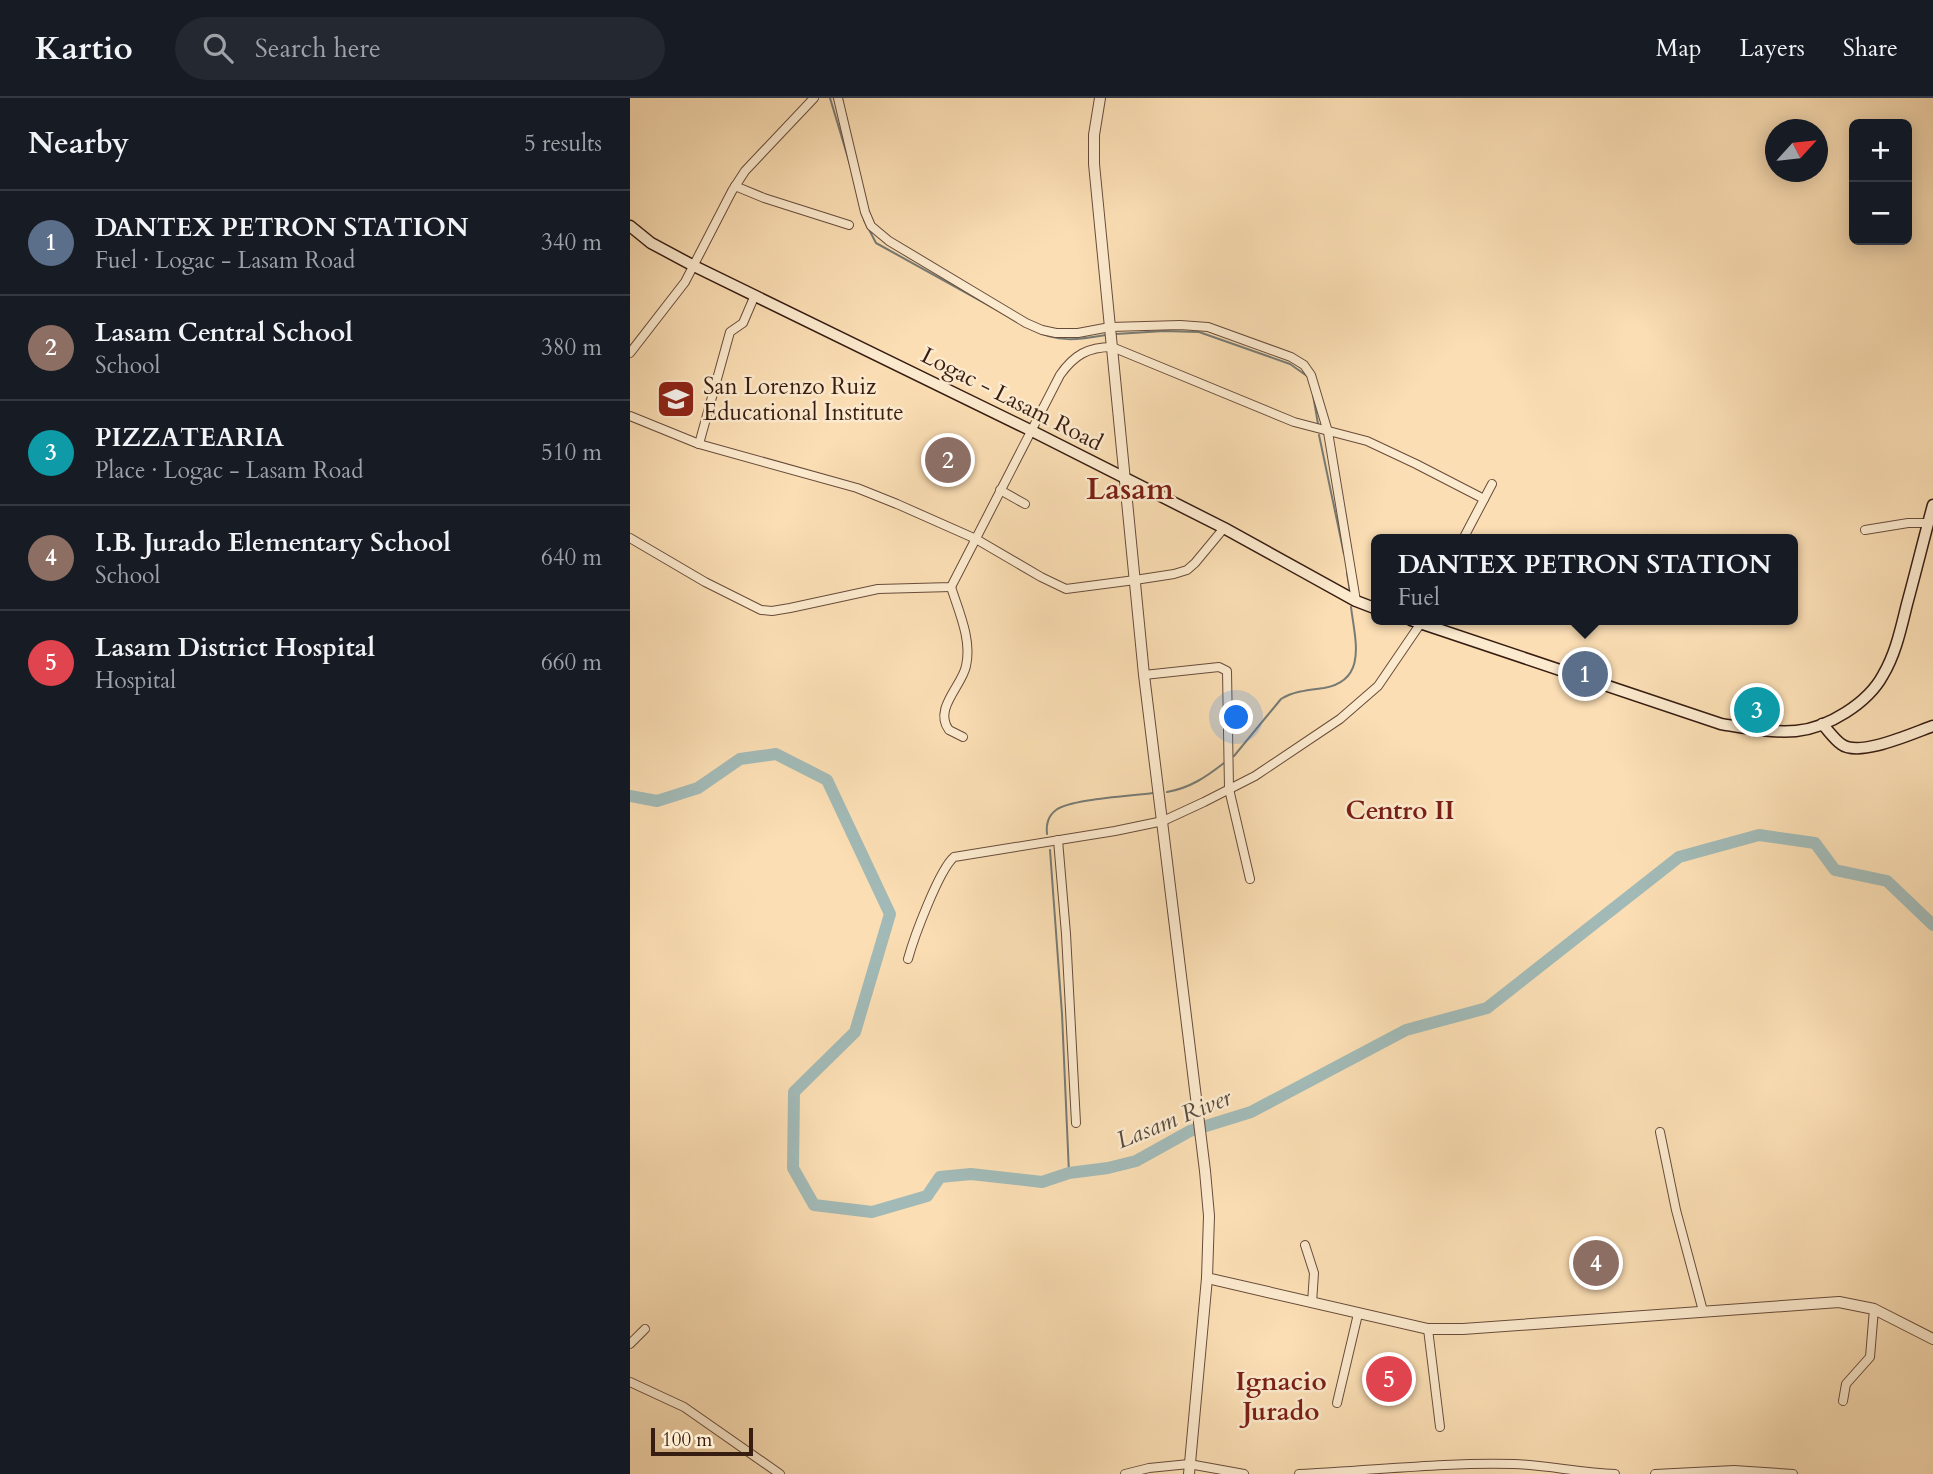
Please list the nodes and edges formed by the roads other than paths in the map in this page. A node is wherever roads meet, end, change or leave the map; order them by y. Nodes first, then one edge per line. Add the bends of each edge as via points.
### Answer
1 (814, 98) edge
2 (838, 98) edge
3 (1100, 98) edge
4 (735, 186) junction
5 (849, 225) dead end
6 (630, 226) edge
7 (694, 266) junction
8 (755, 295) junction
9 (1110, 327) junction
10 (1112, 347) junction
11 (630, 354) edge
12 (630, 416) edge
13 (1030, 430) junction
14 (1328, 432) junction
15 (699, 444) junction
16 (1126, 480) junction
17 (1492, 484) dead end
18 (1000, 490) junction
19 (1484, 499) junction
20 (1025, 504) dead end
21 (1933, 505) edge
22 (1928, 523) junction
23 (1224, 528) junction
24 (1865, 530) dead end
25 (1466, 534) edge
26 (630, 538) edge
27 (976, 539) junction
28 (1135, 580) junction
29 (951, 587) junction
30 (1356, 601) junction
31 (1371, 606) edge
32 (1416, 625) edge
33 (1430, 625) edge
34 (1144, 675) junction
35 (1822, 724) junction
36 (1933, 726) edge
37 (963, 737) dead end
38 (1229, 789) junction
39 (1163, 821) junction
40 (1058, 840) junction
41 (1250, 879) dead end
42 (908, 959) dead end
43 (1076, 1123) dead end
44 (1660, 1132) dead end
45 (1305, 1245) dead end
46 (1207, 1278) junction
47 (1312, 1303) junction
48 (1874, 1309) junction
49 (1703, 1311) junction
50 (1358, 1314) junction
51 (645, 1329) dead end
52 (1428, 1329) junction
53 (1933, 1339) edge
54 (630, 1345) edge
55 (630, 1382) edge
56 (1843, 1401) dead end
57 (1337, 1404) dead end
58 (1440, 1427) dead end
59 (1189, 1469) edge
60 (780, 1474) edge
61 (1125, 1474) edge
62 (1244, 1474) edge
63 (1299, 1474) edge
64 (1615, 1474) edge
65 (1655, 1474) edge
66 (1793, 1474) edge

1 - 4 street
2 - 9 street via 865,212 876,231 1042,330 1078,333
3 - 9 street via 1094,164
4 - 5 street
4 - 7 street
6 - 7 main road, Logac - Lasam Road
7 - 8 main road, Logac - Lasam Road
7 - 11 street
8 - 13 main road, Logac - Lasam Road
8 - 15 street via 743,323 730,332
9 - 10 street
9 - 14 street via 1208,327 1291,357 1311,375
10 - 13 street via 1085,351 1071,359
10 - 14 street
10 - 16 street
12 - 15 street
13 - 16 main road, Logac - Lasam Road
13 - 18 street
14 - 19 street via 1367,441
14 - 30 street
15 - 27 street via 857,488
16 - 23 main road, Logac - Lasam Road
16 - 28 street
17 - 19 street
18 - 20 street
18 - 27 street
19 - 25 street
21 - 22 main road
22 - 24 street
22 - 35 main road via 1896,648 1883,676 1845,712
23 - 28 street via 1187,570
23 - 30 main road, Logac - Lasam Road
26 - 29 street via 761,610 878,589
27 - 28 street via 1066,589
27 - 29 street
28 - 34 street
29 - 37 street via 968,651 963,677 944,719 949,730
30 - 31 main road, Logac - Lasam Road
32 - 38 street via 1378,686 1303,746
33 - 35 main road via 1721,724 1768,731 1797,731
34 - 38 street via 1219,667 1227,671
34 - 39 street
35 - 36 main road via 1841,744 1856,749
38 - 39 street
38 - 41 street
39 - 40 street
39 - 46 street via 1205,1171
40 - 42 street via 954,857 919,926
40 - 43 street
44 - 49 street
45 - 47 street via 1314,1273
46 - 47 street
46 - 59 street
47 - 50 street
48 - 49 street via 1839,1302
48 - 53 street
48 - 56 street via 1870,1357 1846,1384
49 - 52 street
50 - 52 street
50 - 57 street
51 - 54 street
52 - 58 street
55 - 60 street via 684,1407
59 - 61 street via 1149,1468
59 - 62 street
63 - 64 street via 1506,1464
65 - 66 street

